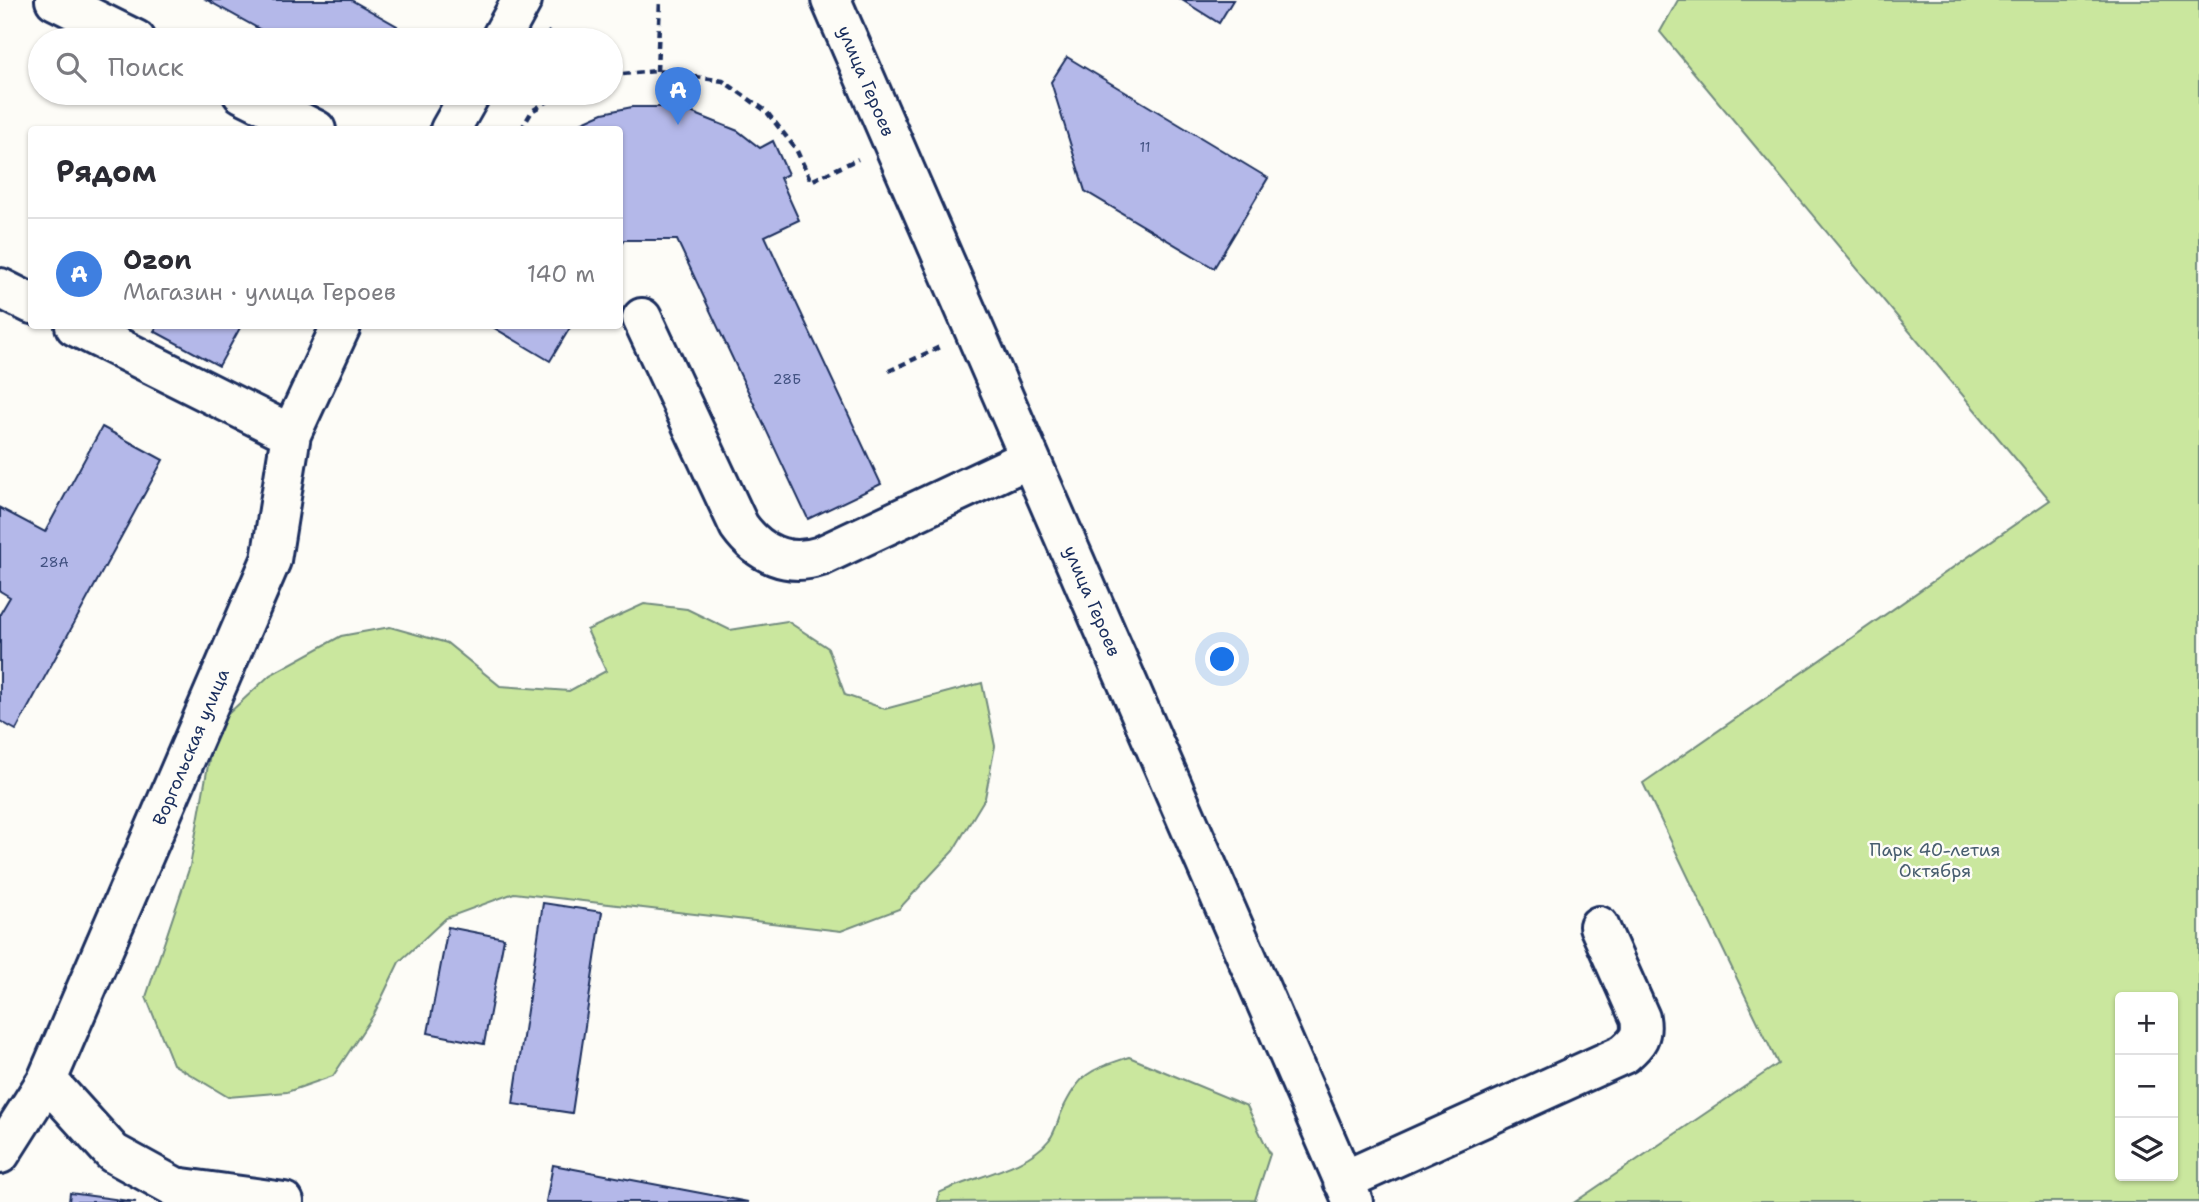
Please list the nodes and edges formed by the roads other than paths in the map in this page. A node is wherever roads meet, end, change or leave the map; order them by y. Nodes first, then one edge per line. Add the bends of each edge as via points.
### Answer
1 (55, 0) edge
2 (522, 0) edge
3 (831, 0) edge
4 (112, 28) edge
5 (507, 28) edge
6 (266, 105) edge
7 (464, 105) edge
8 (308, 126) edge
9 (452, 126) edge
10 (0, 288) edge
11 (28, 302) edge
12 (642, 318) dead end
13 (81, 329) edge
14 (340, 329) edge
15 (291, 434) junction
16 (1030, 458) junction
17 (1598, 926) dead end
18 (47, 1080) junction
19 (0, 1154) edge
20 (1348, 1191) edge
21 (284, 1202) edge

1 - 4 street
2 - 5 street
3 - 16 street, улица Героев
6 - 8 street
7 - 9 street
10 - 11 street
12 - 16 street via 739,526 757,547 779,557 794,561 821,556
13 - 15 street
14 - 15 street, Воргольская улица
15 - 18 street, Воргольская улица via 271,561
16 - 20 street, улица Героев
17 - 20 street via 1640,1018 1638,1042 1624,1054
18 - 19 street, Воргольская улица
18 - 21 street via 113,1153 176,1187

